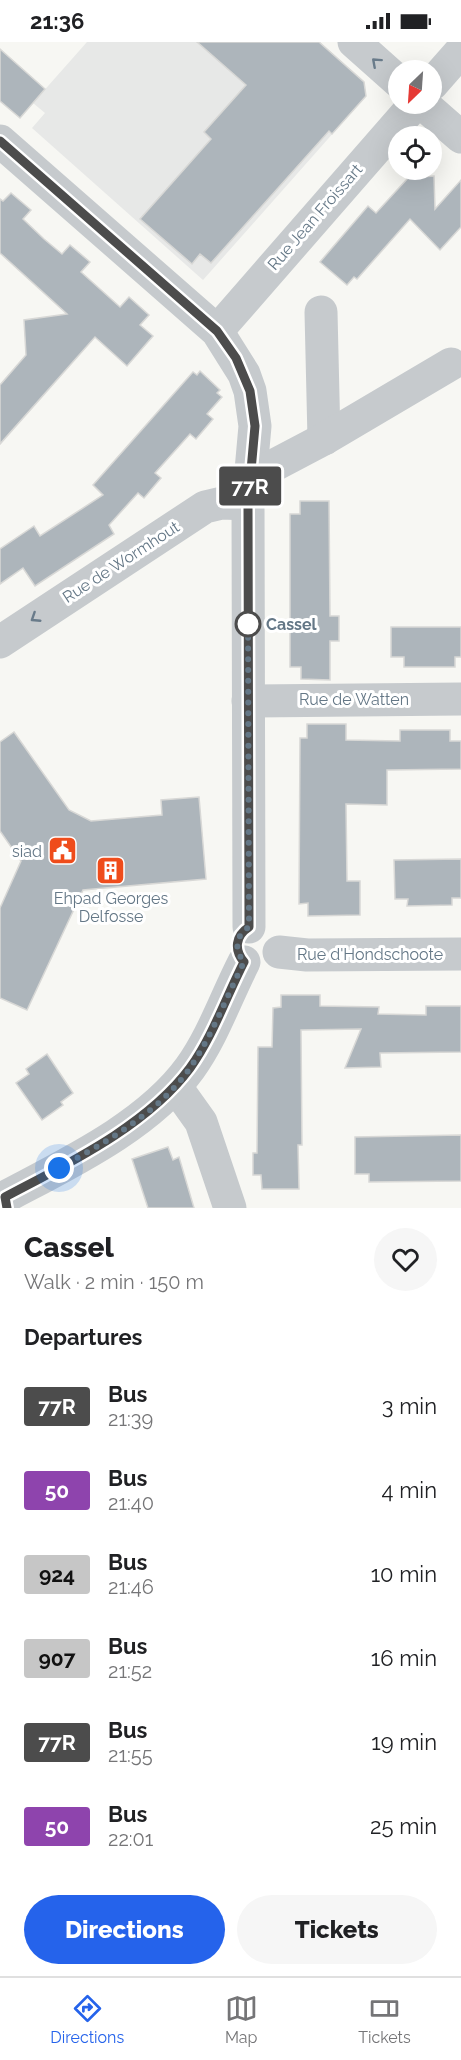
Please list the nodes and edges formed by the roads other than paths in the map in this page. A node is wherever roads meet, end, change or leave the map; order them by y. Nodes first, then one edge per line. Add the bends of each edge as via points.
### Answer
1 (354, 42) edge
2 (461, 51) edge
3 (388, 72) edge
4 (442, 73) edge
5 (406, 114) edge
6 (435, 114) edge
7 (461, 137) edge
8 (0, 141) edge
9 (321, 312) dead end
10 (217, 331) junction
11 (451, 364) dead end
12 (324, 439) junction
13 (249, 491) junction
14 (0, 642) edge
15 (461, 699) edge
16 (248, 700) junction
17 (249, 927) junction
18 (279, 952) junction
19 (461, 954) edge
20 (244, 962) junction
21 (176, 1087) junction
22 (4, 1199) edge
23 (230, 1208) edge

3 -> 1 street
2 - 4 street
5 - 10 street, Rue Jean Froissart
6 - 7 street
8 - 10 street
9 - 12 street
10 - 13 street via 236,358 250,391 255,426
11 - 12 street, Rue de Wormhout
12 - 13 street, Rue de Wormhout
13 -> 14 street, Rue de Wormhout via 205,507
13 - 16 street
15 - 16 street, Rue de Watten
16 - 17 street
17 - 18 street via 270,927 279,939
17 - 20 street via 237,944
18 - 19 street, Rue d'Hondschoote
18 - 20 street via 265,967
20 - 21 street via 206,1042
21 - 22 street via 118,1131
21 - 23 street via 201,1122

